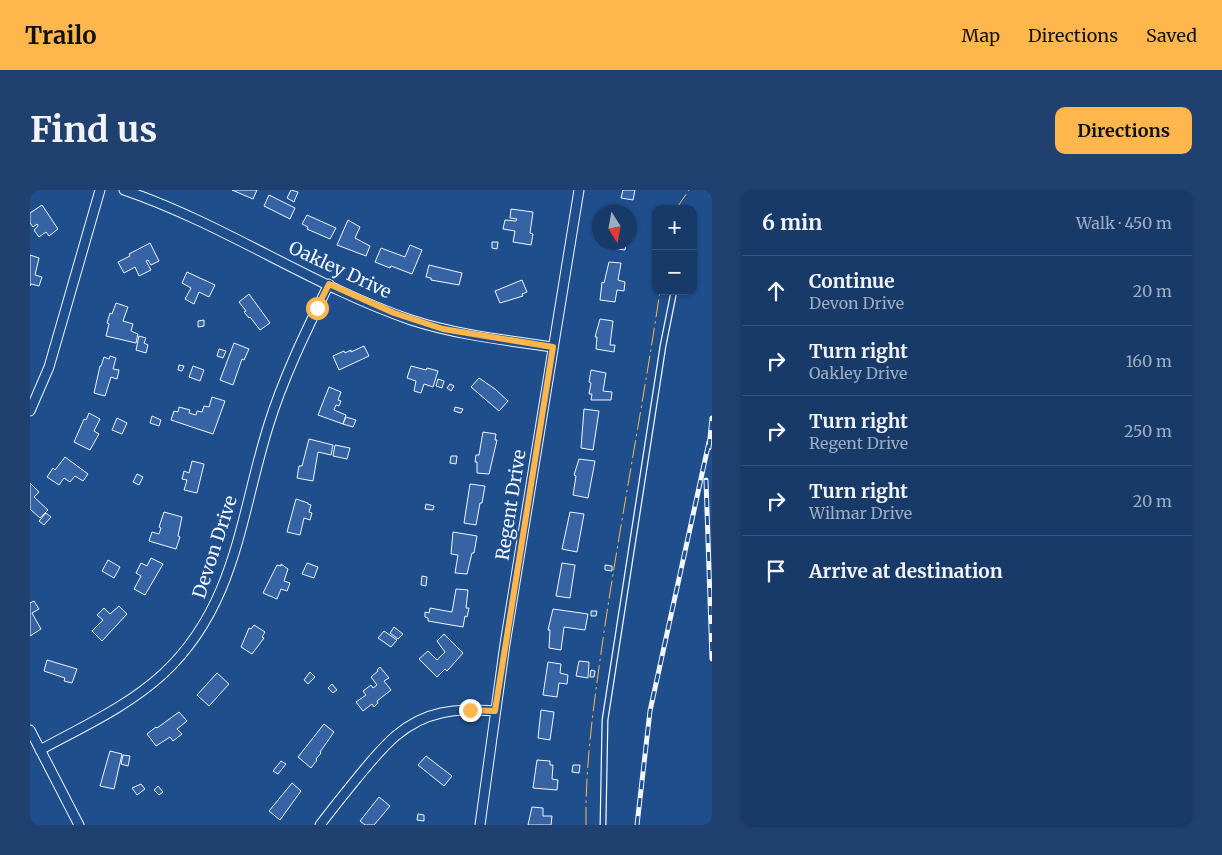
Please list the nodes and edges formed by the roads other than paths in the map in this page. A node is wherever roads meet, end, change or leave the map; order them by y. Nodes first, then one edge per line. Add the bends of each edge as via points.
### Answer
1 (100, 190) edge
2 (124, 190) edge
3 (579, 190) edge
4 (329, 284) junction
5 (673, 295) edge
6 (553, 347) junction
7 (30, 411) edge
8 (495, 711) junction
9 (30, 730) edge
10 (40, 750) junction
11 (79, 825) edge
12 (320, 825) edge
13 (480, 825) edge
14 (603, 825) edge

1 - 7 street via 49,367
2 - 4 street, Oakley Drive via 210,226
3 - 6 street, Regent Drive
4 - 6 street, Oakley Drive via 394,313 443,329
4 - 10 street, Devon Drive via 279,394 263,442 236,549 220,595 206,620 178,658 146,688
5 - 14 lane via 605,720
6 - 8 street, Regent Drive
8 - 12 street via 443,712 407,727 384,746
8 - 13 street, Regent Drive
9 - 10 street
10 - 11 street

